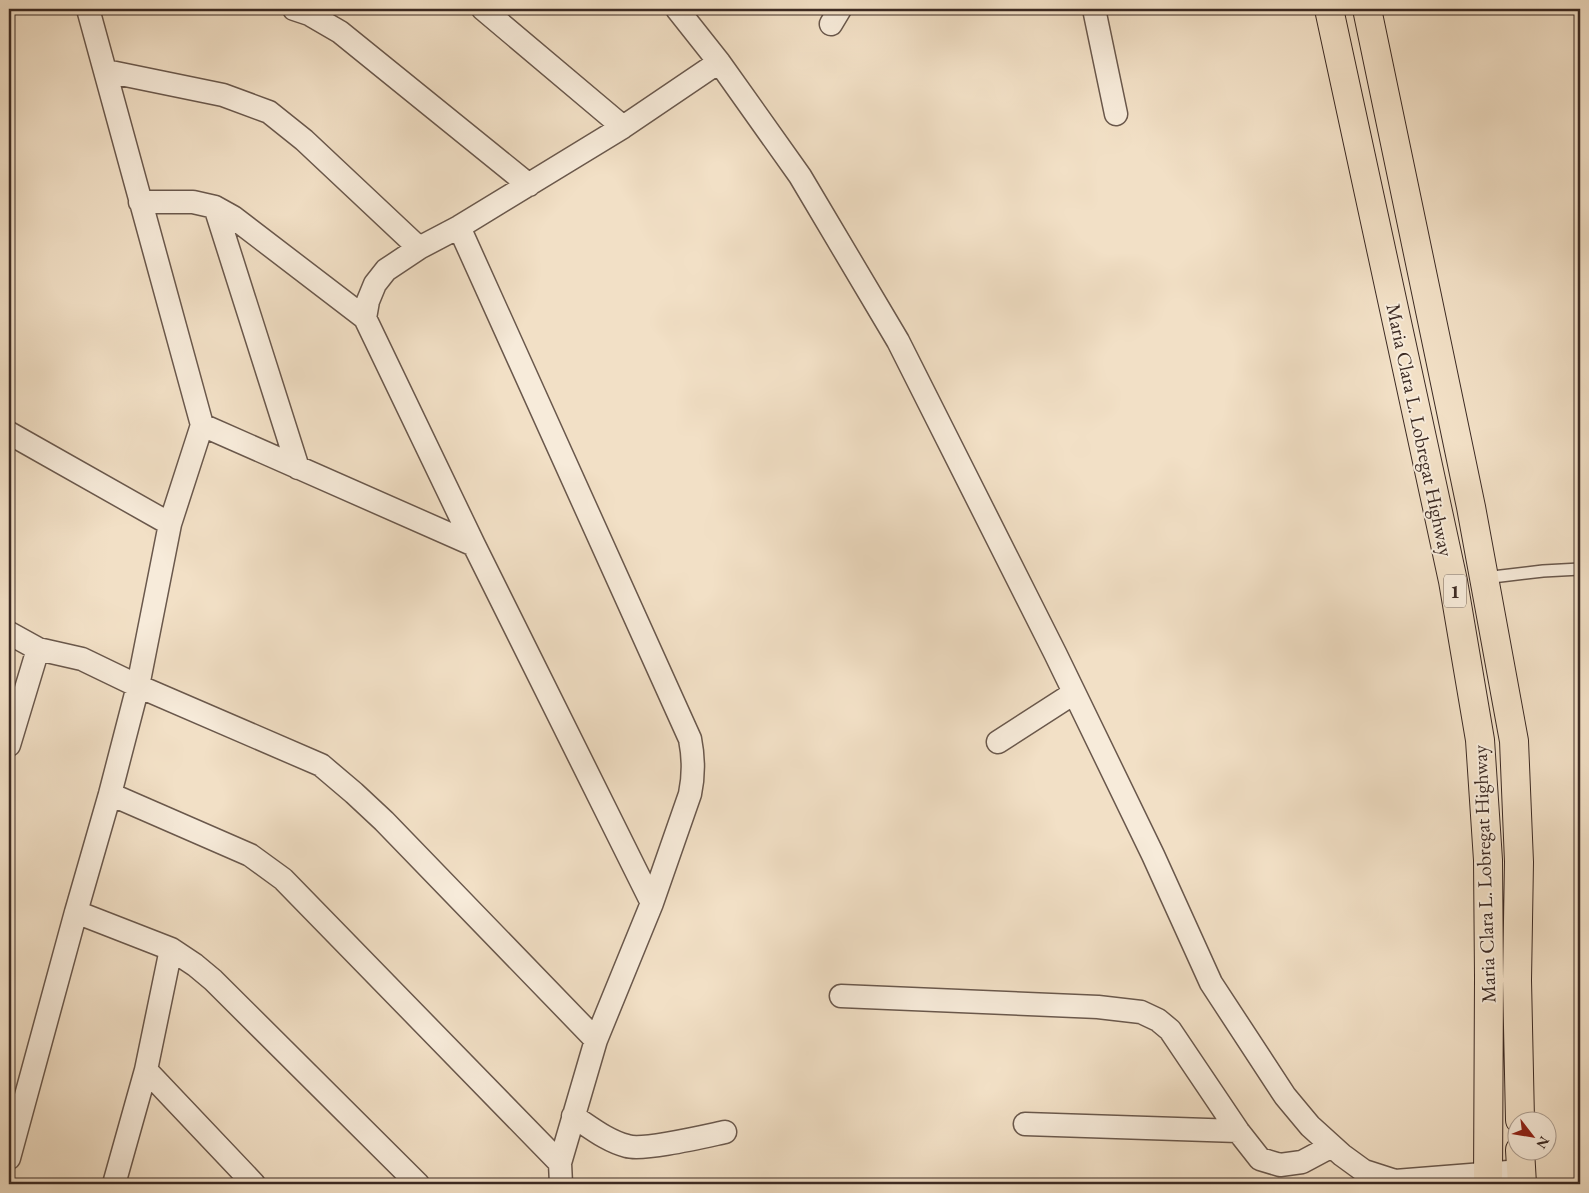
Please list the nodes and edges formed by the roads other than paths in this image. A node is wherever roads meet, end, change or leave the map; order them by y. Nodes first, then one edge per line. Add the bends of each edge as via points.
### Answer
1 (88, 9) edge
2 (294, 9) edge
3 (483, 9) edge
4 (677, 9) edge
5 (1094, 9) edge
6 (1329, 9) edge
7 (1367, 9) edge
8 (719, 62) junction
9 (106, 71) junction
10 (1116, 114) dead end
11 (623, 127) junction
12 (529, 185) junction
13 (140, 202) junction
14 (216, 207) junction
15 (459, 227) junction
16 (420, 248) junction
17 (365, 318) junction
18 (202, 425) junction
19 (9, 433) edge
20 (298, 468) junction
21 (170, 524) junction
22 (474, 545) junction
23 (1580, 569) edge
24 (1484, 578) junction
25 (1453, 581) junction
26 (9, 633) edge
27 (38, 649) junction
28 (138, 686) junction
29 (1074, 693) junction
30 (9, 739) edge
31 (998, 742) dead end
32 (110, 794) junction
33 (652, 904) junction
34 (76, 912) junction
35 (171, 949) junction
36 (841, 996) dead end
37 (596, 1040) junction
38 (146, 1070) junction
39 (1520, 1110) edge
40 (573, 1116) junction
41 (1025, 1124) dead end
42 (1238, 1131) junction
43 (726, 1132) dead end
44 (1332, 1146) junction
45 (9, 1158) edge
46 (1521, 1169) edge
47 (560, 1174) edge
48 (1488, 1180) edge
49 (114, 1184) edge
50 (254, 1184) edge
51 (418, 1184) edge

1 - 9 street
2 - 12 street via 340,32
3 - 11 street
4 - 8 street
5 - 10 street
6 - 25 highway, Maria Clara L. Lobregat Highway / 1
7 - 24 highway, Maria Clara L. Lobregat Highway / 1
8 - 11 street
8 - 29 street via 800,176 898,341
9 - 13 street
9 - 16 street via 223,95 270,112
11 - 12 street
12 - 15 street
13 - 14 street via 193,202
13 - 18 street
14 - 17 street
14 - 20 street
15 - 16 street
15 - 33 street via 690,739 694,777
16 - 17 street via 386,270 371,292
17 - 22 street
18 - 20 street
18 - 21 street
19 - 21 street
20 - 22 street
21 - 28 street
22 - 33 street
23 - 24 lane
24 - 25 street
24 - 39 highway, Maria Clara L. Lobregat Highway / 1 via 1514,740 1519,862
25 - 48 highway, Maria Clara L. Lobregat Highway / 1 via 1480,740 1488,860
26 - 27 street
27 - 28 street via 82,659
27 - 30 street
28 - 32 street
28 - 37 street via 321,766 384,821
29 - 31 street
29 - 44 street via 1211,982 1285,1096
32 - 34 street
32 - 47 street via 250,855 283,879
33 - 37 street
34 - 35 street
34 - 45 street
35 - 38 street
35 - 51 street via 214,980
36 - 42 street via 1098,1007 1141,1012 1170,1030
37 - 40 street
38 - 49 street
38 - 50 street
40 - 43 street via 628,1147
40 - 47 street
41 - 42 street
42 - 44 street via 1260,1160 1280,1165 1302,1162
44 - 48 street via 1364,1171 1395,1181
46 - 48 street

